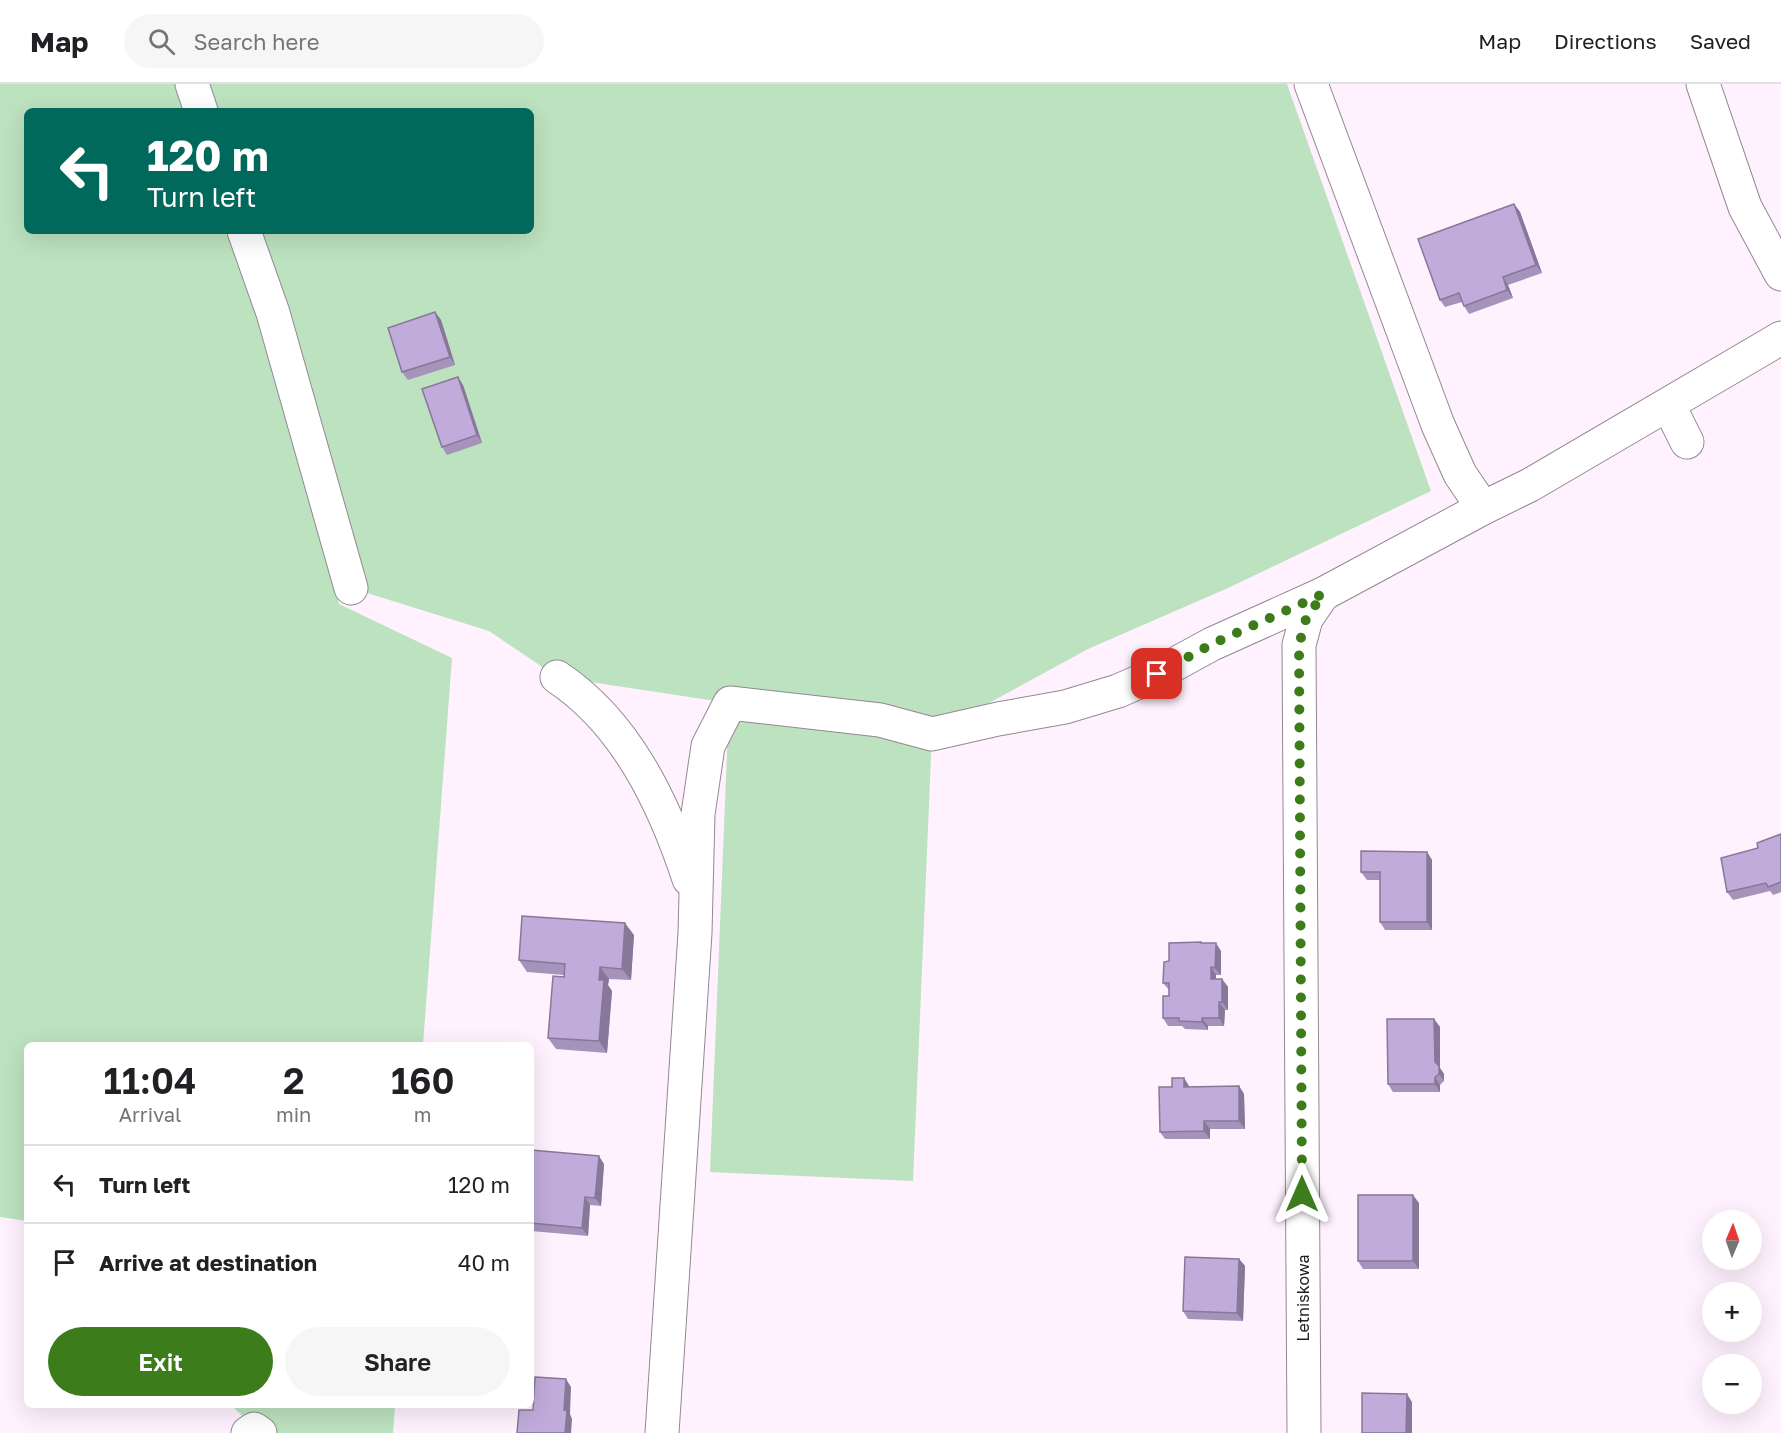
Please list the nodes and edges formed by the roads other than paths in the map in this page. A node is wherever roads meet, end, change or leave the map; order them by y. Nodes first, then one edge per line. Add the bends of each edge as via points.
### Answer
1 (192, 84) edge
2 (1311, 84) edge
3 (1703, 84) edge
4 (200, 108) edge
5 (245, 234) edge
6 (1781, 274) edge
7 (1781, 338) edge
8 (1669, 406) junction
9 (1687, 442) dead end
10 (1483, 508) junction
11 (351, 588) dead end
12 (1323, 594) junction
13 (557, 677) dead end
14 (695, 898) junction
15 (248, 1433) edge
16 (260, 1433) edge
17 (662, 1433) edge
18 (1304, 1433) edge

1 - 4 street
2 - 10 street via 1438,425 1460,474
3 - 6 street via 1745,207
5 - 11 street via 273,313
7 - 8 street
8 - 9 street
8 - 10 street
10 - 12 street
12 - 14 street via 1118,691 1065,707 932,734 880,720 730,703 708,746 698,814
12 - 18 street, Letniskowa via 1306,619 1299,645
13 - 14 street via 592,705 639,765 670,827
14 - 17 street
15 - 16 street via 254,1429

